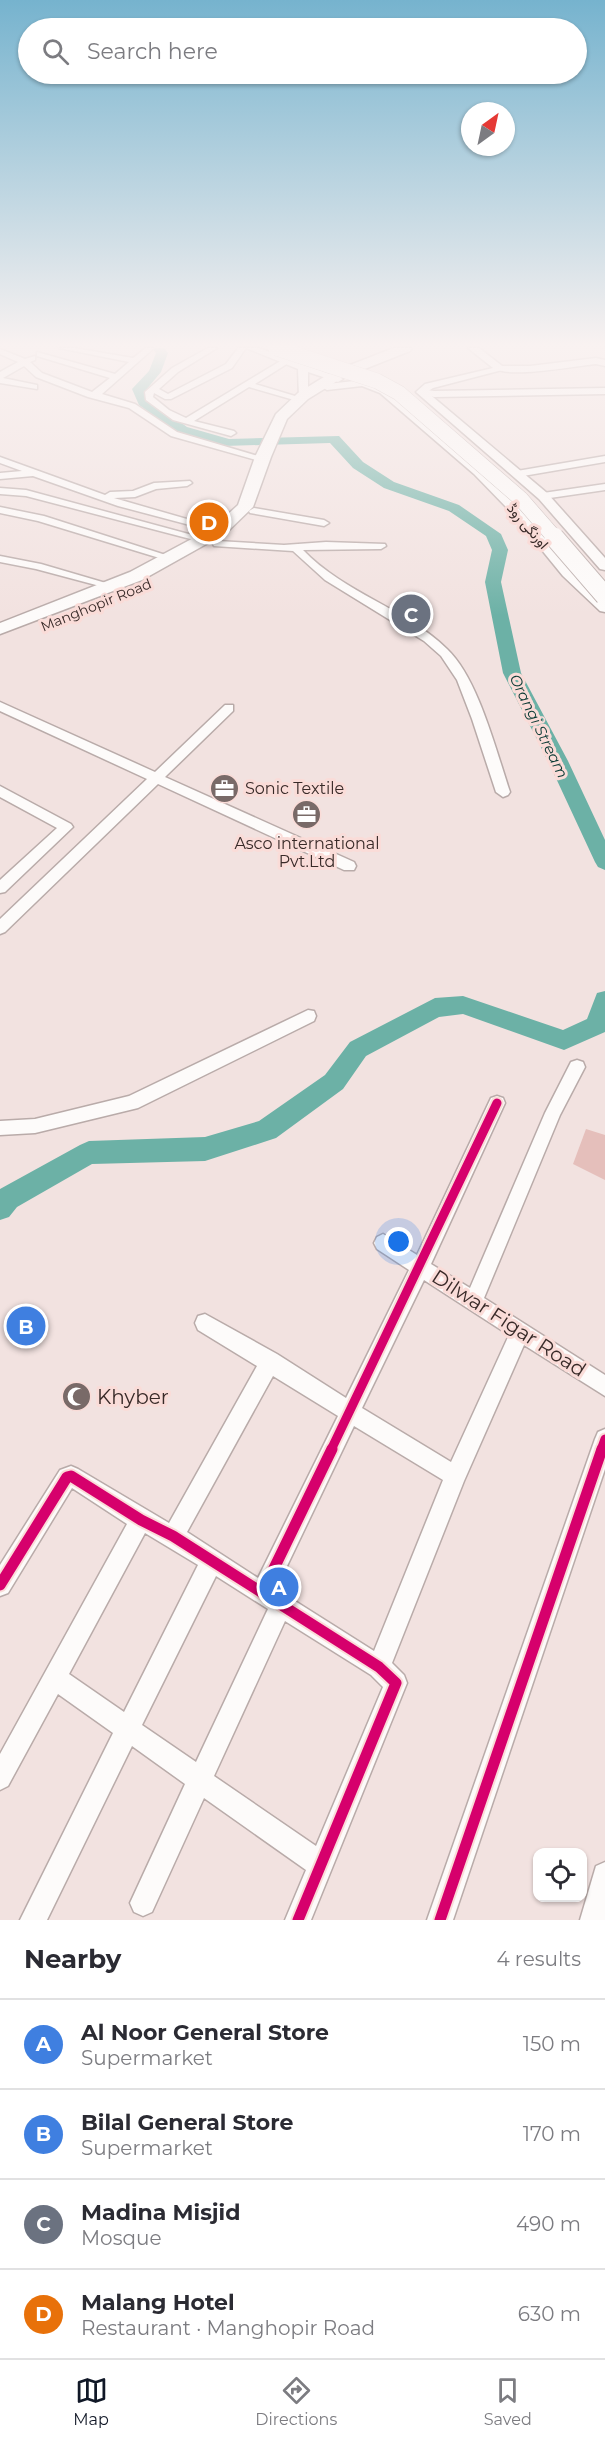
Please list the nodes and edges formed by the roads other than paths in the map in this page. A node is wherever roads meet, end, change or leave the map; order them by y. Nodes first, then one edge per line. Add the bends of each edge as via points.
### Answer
1 (188, 438) edge
2 (276, 438) edge
3 (438, 438) edge
4 (450, 438) edge
5 (463, 438) edge
6 (475, 438) edge
7 (266, 458) junction
8 (605, 459) edge
9 (0, 460) edge
10 (34, 473) junction
11 (518, 474) junction
12 (0, 476) edge
13 (187, 483) dead end
14 (605, 487) edge
15 (0, 491) edge
16 (92, 493) junction
17 (543, 496) junction
18 (0, 510) edge
19 (254, 511) junction
20 (324, 523) dead end
21 (213, 538) junction
22 (381, 546) dead end
23 (296, 548) junction
24 (170, 558) junction
25 (0, 559) edge
26 (605, 566) edge
27 (605, 577) edge
28 (111, 586) junction
29 (605, 596) edge
30 (605, 608) edge
31 (0, 629) edge
32 (0, 644) edge
33 (0, 706) edge
34 (229, 708) dead end
35 (156, 778) junction
36 (0, 791) edge
37 (503, 792) dead end
38 (349, 867) dead end
39 (0, 888) edge
40 (0, 928) edge
41 (308, 1016) dead end
42 (577, 1067) dead end
43 (498, 1103) dead end
44 (0, 1128) edge
45 (383, 1243) dead end
46 (421, 1266) junction
47 (474, 1300) junction
48 (205, 1323) dead end
49 (521, 1331) junction
50 (270, 1361) junction
51 (605, 1386) edge
52 (350, 1410) junction
53 (605, 1439) edge
54 (455, 1476) junction
55 (141, 1520) junction
56 (173, 1536) junction
57 (211, 1562) junction
58 (0, 1585) edge
59 (272, 1599) junction
60 (379, 1667) junction
61 (55, 1678) junction
62 (128, 1729) junction
63 (0, 1778) edge
64 (200, 1780) junction
65 (321, 1865) junction
66 (605, 1875) edge
67 (143, 1903) dead end
68 (33, 1920) edge
69 (298, 1920) edge
70 (440, 1920) edge
71 (593, 1920) edge

1 - 7 street
2 - 7 main road, Manghopir Road
3 - 30 street, اورنگی روڈ via 514,508 568,573
4 - 29 main road, bridge via 521,500
5 - 27 main road via 530,494
6 - 11 street, اورنگی روڈ
7 - 19 main road, Manghopir Road
7 - 21 main road, Manghopir Road via 245,507
8 - 11 street
9 - 10 street
10 - 12 street
10 - 16 street
11 - 17 street, اورنگی روڈ
13 - 16 street via 154,486 135,494
14 - 17 street
15 - 21 street via 26,493
16 - 21 street
17 - 26 street, اورنگی روڈ
18 - 24 street via 40,518
19 - 20 street
19 - 21 main road, Manghopir Road
21 - 23 street
21 - 24 main road, Manghopir Road
21 - 32 main road, Manghopir Road via 147,588
22 - 23 street
23 - 37 street via 314,567 419,631 446,654 463,682
24 - 28 main road, Manghopir Road
25 - 28 street
28 - 31 main road, Manghopir Road
33 - 35 street
34 - 35 street
35 - 38 street
35 - 40 street
36 - 39 street via 66,827
41 - 44 street via 132,1103 35,1126
42 - 47 street via 553,1113
43 - 46 street
45 - 46 street, Dilwar Figar Road
46 - 47 street, Dilwar Figar Road
46 - 52 street
47 - 49 street, Dilwar Figar Road
48 - 50 street
49 - 51 street, Dilwar Figar Road
49 - 54 street
50 - 52 street
50 - 56 street
52 - 54 street
52 - 59 street
53 - 70 street
54 - 60 street
55 - 56 street
55 - 58 street via 69,1476
55 - 61 street
56 - 57 street
57 - 59 street
57 - 62 street
59 - 60 street
59 - 64 street
60 - 65 street via 396,1683
61 - 62 street
61 - 63 street
62 - 64 street
62 - 68 street
64 - 65 street
64 - 67 street
65 - 69 street
66 - 71 street

